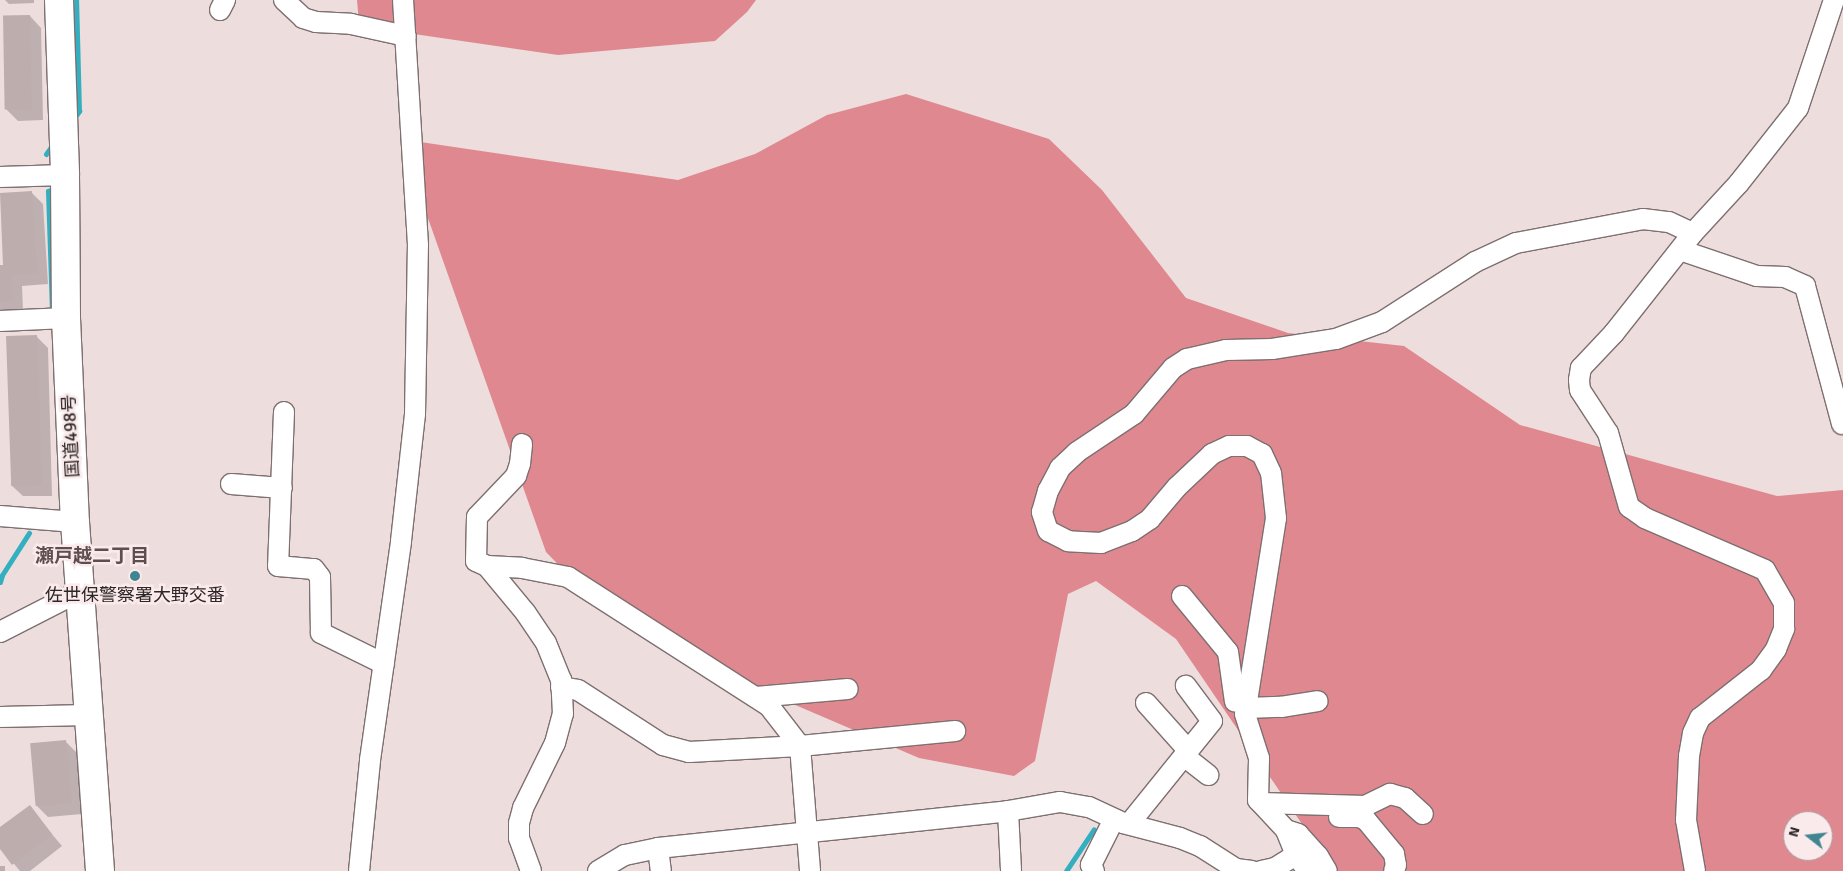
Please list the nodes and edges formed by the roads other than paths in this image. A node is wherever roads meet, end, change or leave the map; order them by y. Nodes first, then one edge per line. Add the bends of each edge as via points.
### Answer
1 (59, 0) edge
2 (284, 0) edge
3 (403, 0) edge
4 (1834, 0) edge
5 (406, 36) junction
6 (65, 175) junction
7 (0, 177) edge
8 (1693, 233) junction
9 (1680, 250) junction
10 (66, 318) junction
11 (0, 320) edge
12 (284, 412) dead end
13 (1842, 424) dead end
14 (522, 444) dead end
15 (231, 484) dead end
16 (282, 488) junction
17 (0, 516) edge
18 (75, 522) junction
19 (487, 566) junction
20 (80, 591) junction
21 (1182, 596) dead end
22 (1249, 614) dead end
23 (0, 632) edge
24 (384, 664) junction
25 (1186, 686) dead end
26 (561, 687) junction
27 (848, 689) dead end
28 (756, 698) junction
29 (1318, 701) dead end
30 (1146, 703) dead end
31 (1242, 708) junction
32 (88, 715) junction
33 (0, 717) edge
34 (955, 731) dead end
35 (800, 746) junction
36 (1186, 753) junction
37 (1208, 775) dead end
38 (1261, 803) junction
39 (1314, 804) junction
40 (1008, 811) junction
41 (1423, 814) dead end
42 (1122, 821) junction
43 (1286, 830) junction
44 (808, 832) junction
45 (658, 848) junction
46 (1296, 855) junction
47 (100, 871) edge
48 (360, 871) edge
49 (531, 871) edge
50 (598, 871) edge
51 (661, 871) edge
52 (810, 871) edge
53 (1011, 871) edge
54 (1094, 871) edge
55 (1252, 871) edge
56 (1261, 871) edge
57 (1308, 871) edge
58 (1327, 871) edge
59 (1394, 871) edge
60 (1695, 871) edge

1 - 6 highway, 国道498号
2 - 5 street via 303,18 316,22 351,24
3 - 5 street
4 - 8 street via 1798,108 1739,183
5 - 24 street via 418,245 415,414
6 - 7 street
6 - 10 highway, 国道498号
8 - 9 street
8 - 31 street via 1668,222 1643,219 1516,243 1475,262 1382,322 1336,339 1272,349 1226,350 1187,359 1173,368 1134,414 1077,452 1060,468 1042,512 1048,531 1068,541 1101,543 1132,531 1150,519 1177,487 1212,454 1229,446 1247,446 1262,454 1271,473 1276,518
9 - 13 street via 1757,276 1785,277 1805,286
9 - 60 street via 1581,368 1579,380 1580,390 1608,433 1630,507 1645,518 1765,570 1784,603 1784,629 1776,649 1761,670 1700,718 1693,733 1686,820
10 - 11 street
10 - 18 highway, 国道498号
12 - 16 street
14 - 19 street via 516,476 477,517 476,561
15 - 16 street
16 - 24 street via 278,566 314,570 320,577 321,633
17 - 18 street
18 - 20 highway, 国道498号
19 - 26 street via 546,643
19 - 28 street via 522,568 568,577
20 - 23 street
20 - 32 highway, 国道498号
21 - 31 street via 1228,652
22 - 31 street
24 - 48 street via 370,760
25 - 36 street via 1212,721
26 - 35 street via 578,690 663,745 689,752
26 - 49 street via 563,714 555,743 523,808 520,823 519,838
27 - 28 street
28 - 35 street via 769,706
29 - 31 street
30 - 36 street
31 - 38 street via 1259,758 1258,800
32 - 33 street
32 - 47 highway, 国道498号
34 - 35 street
35 - 44 street
36 - 37 street
36 - 42 street
38 - 39 street
38 - 43 street
39 - 41 street via 1365,806 1390,794 1405,798
39 - 59 street via 1328,817 1366,820 1394,854
40 - 42 street via 1060,802 1089,807
40 - 44 street
40 - 53 street
42 - 54 street via 1092,865
42 - 55 street via 1180,838 1236,868
43 - 46 street
43 - 58 street via 1298,834
44 - 45 street
44 - 52 street
45 - 50 street via 625,855
45 - 51 street
46 - 56 street via 1275,868
46 - 57 street

